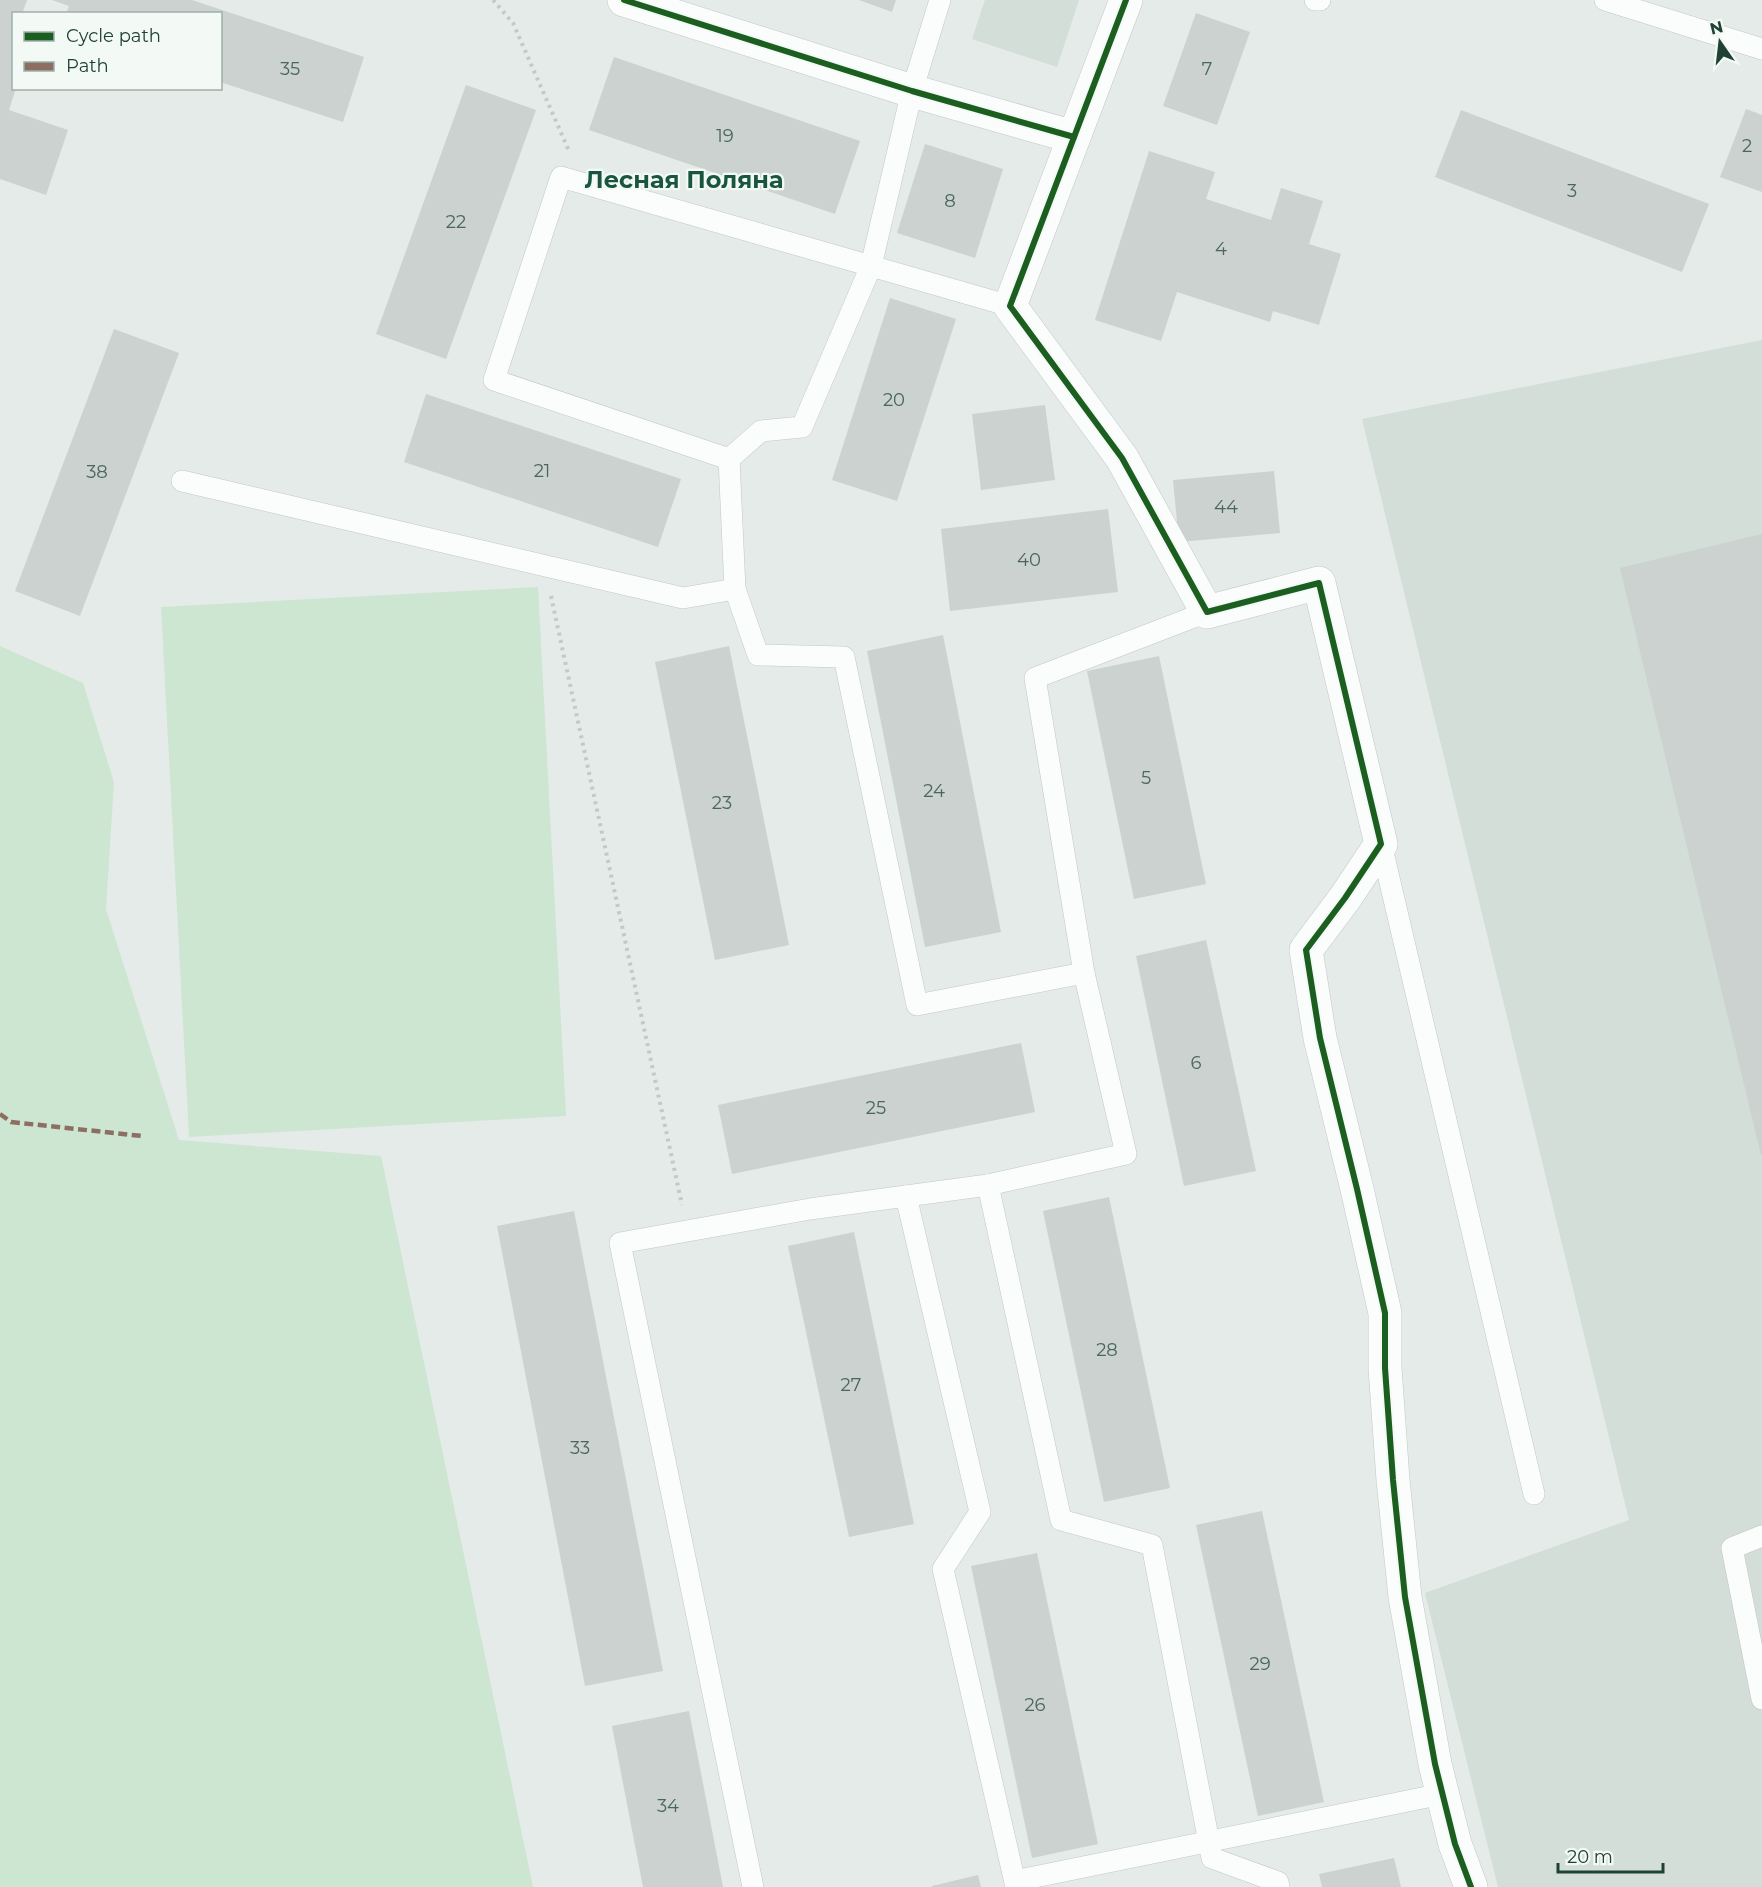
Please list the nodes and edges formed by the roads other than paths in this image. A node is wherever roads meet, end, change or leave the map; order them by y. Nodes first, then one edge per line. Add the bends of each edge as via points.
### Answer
1 (624, 0) edge
2 (940, 0) edge
3 (1126, 0) edge
4 (1605, 0) edge
5 (1762, 49) edge
6 (912, 91) junction
7 (1074, 137) junction
8 (871, 266) junction
9 (1010, 306) junction
10 (729, 459) junction
11 (182, 481) dead end
12 (735, 589) junction
13 (1207, 612) junction
14 (1381, 844) junction
15 (1084, 973) junction
16 (988, 1185) junction
17 (906, 1196) junction
18 (1534, 1494) dead end
19 (1762, 1536) edge
20 (1762, 1699) edge
21 (1442, 1794) junction
22 (1209, 1841) junction
23 (1015, 1884) edge
24 (753, 1887) edge
25 (1279, 1887) edge
26 (1471, 1887) edge

1 - 6 street
2 - 6 lane
3 - 7 street
4 - 5 lane
6 - 7 street
6 - 8 lane
7 - 9 street
8 - 9 lane
8 - 10 lane via 802,427 761,431
8 - 10 lane via 561,177 494,380
9 - 13 street via 1122,458
10 - 12 lane
11 - 12 lane via 683,598
12 - 15 lane via 758,655 844,657 917,1005
13 - 14 street via 1319,583
13 - 15 lane via 1035,678
14 - 18 lane
14 - 21 street via 1306,950 1320,1038 1385,1313 1393,1480 1405,1597
15 - 16 lane via 1126,1154
16 - 17 lane
16 - 22 lane via 1061,1520 1152,1545
17 - 23 lane via 980,1512 943,1569
17 - 24 lane via 620,1243
19 - 20 lane via 1732,1548
21 - 22 lane
21 - 26 street
22 - 23 lane
22 - 25 lane via 1212,1858 1278,1882

